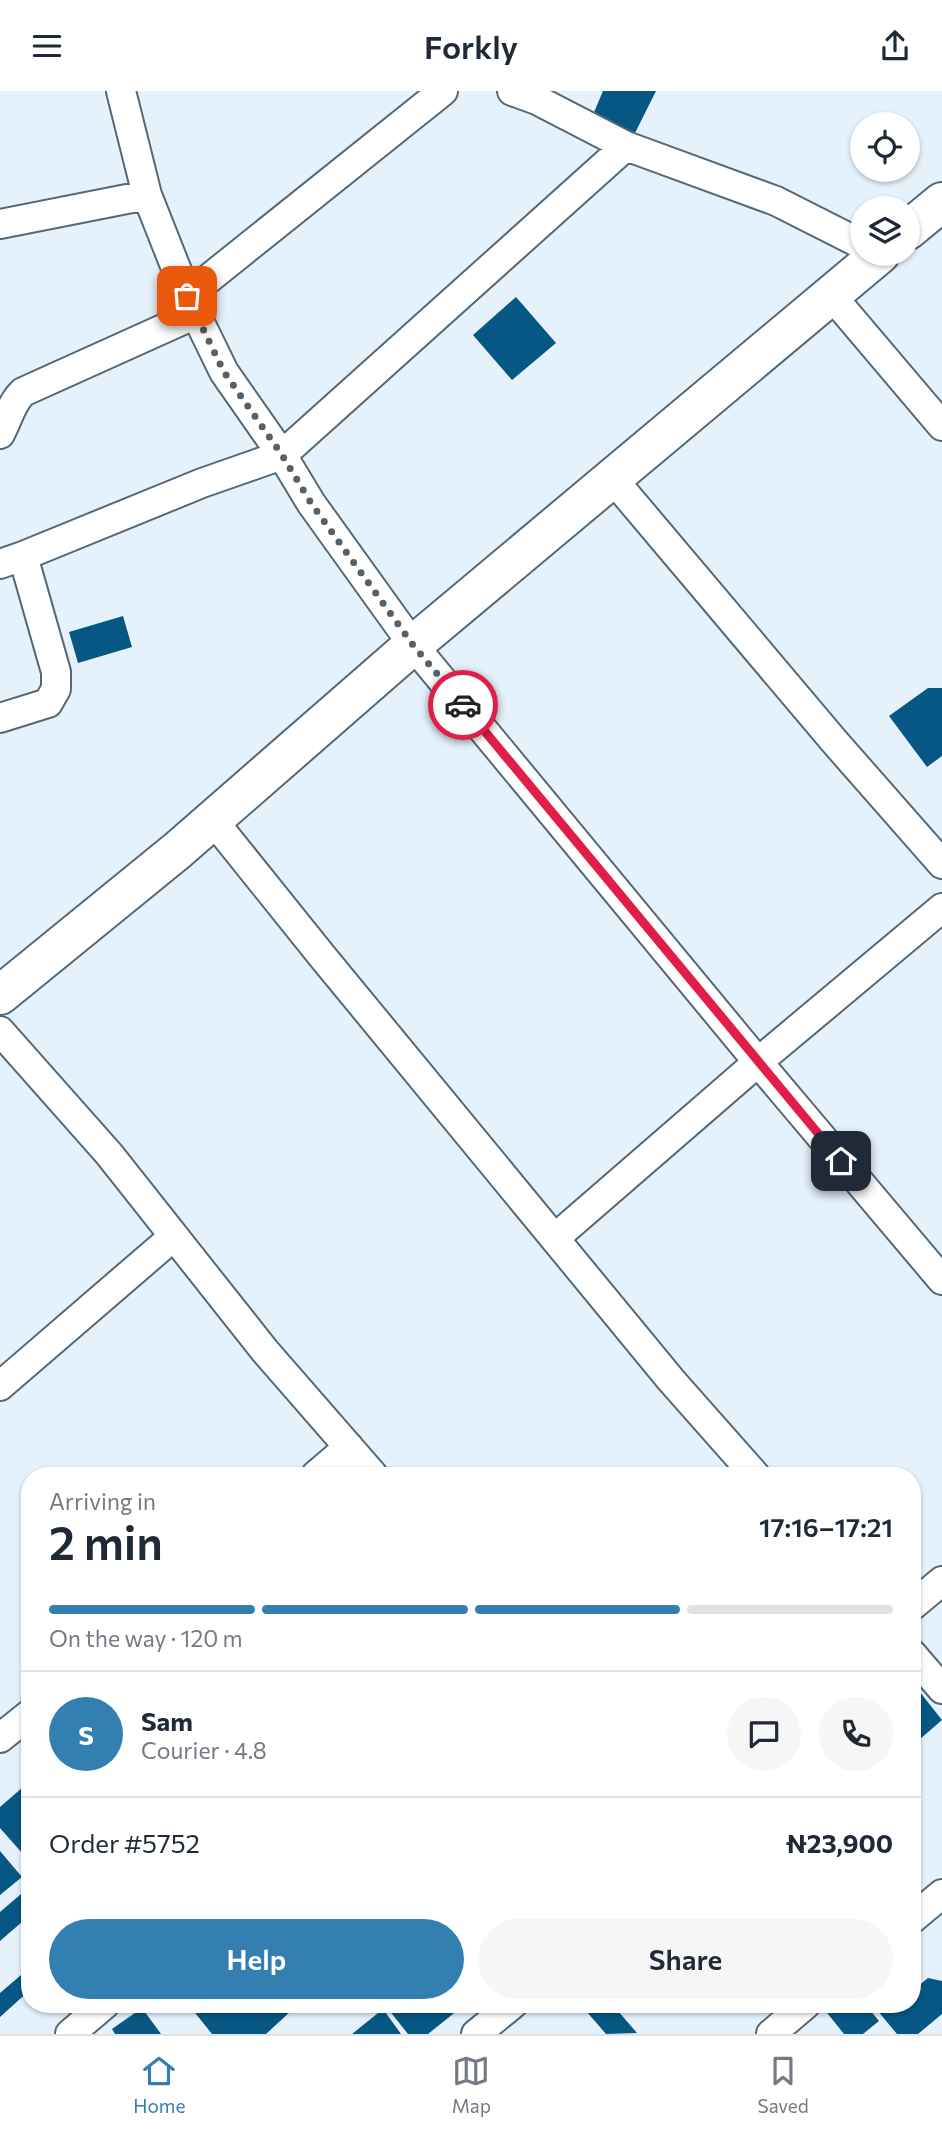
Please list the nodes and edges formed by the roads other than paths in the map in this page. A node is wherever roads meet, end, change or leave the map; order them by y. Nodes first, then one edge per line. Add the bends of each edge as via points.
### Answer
1 (121, 91) edge
2 (443, 91) edge
3 (512, 91) edge
4 (626, 146) junction
5 (147, 195) junction
6 (942, 202) edge
7 (920, 220) edge
8 (0, 224) edge
9 (850, 238) edge
10 (866, 266) edge
11 (831, 295) junction
12 (191, 305) junction
13 (942, 426) edge
14 (0, 434) edge
15 (282, 455) junction
16 (612, 478) junction
17 (12, 560) edge
18 (413, 645) junction
19 (0, 718) edge
20 (212, 819) junction
21 (942, 864) edge
22 (942, 908) edge
23 (0, 995) edge
24 (0, 1031) edge
25 (758, 1062) junction
26 (174, 1236) junction
27 (555, 1237) junction
28 (942, 1280) edge
29 (0, 1386) edge
30 (349, 1447) junction
31 (325, 1467) edge
32 (366, 1467) edge
33 (748, 1467) edge
34 (942, 1581) edge
35 (921, 1598) edge
36 (921, 1664) edge
37 (942, 1689) edge
38 (21, 1721) edge
39 (0, 1738) edge
40 (94, 2013) edge
41 (502, 2013) edge
42 (796, 2013) edge
43 (70, 2034) edge
44 (476, 2034) edge
45 (771, 2034) edge

1 - 5 street
2 - 12 street
3 - 4 street
4 - 9 street via 776,201
4 - 15 street
5 - 8 street
5 - 12 street
6 - 7 street
10 - 11 street
11 - 13 street
11 - 16 street
12 - 14 street via 23,392 14,401
12 - 15 street via 224,372
15 - 17 street
15 - 18 street
16 - 18 street
16 - 21 street
17 - 19 street via 56,672 56,689 48,703
18 - 20 street
18 - 25 street
20 - 23 street
20 - 27 street
22 - 25 street
24 - 26 street via 109,1154
25 - 27 street
25 - 28 street
26 - 29 street
26 - 30 street
27 - 33 street
30 - 31 street
30 - 32 street
34 - 35 street
36 - 37 street
38 - 39 street
40 - 43 street
41 - 44 street
42 - 45 street

